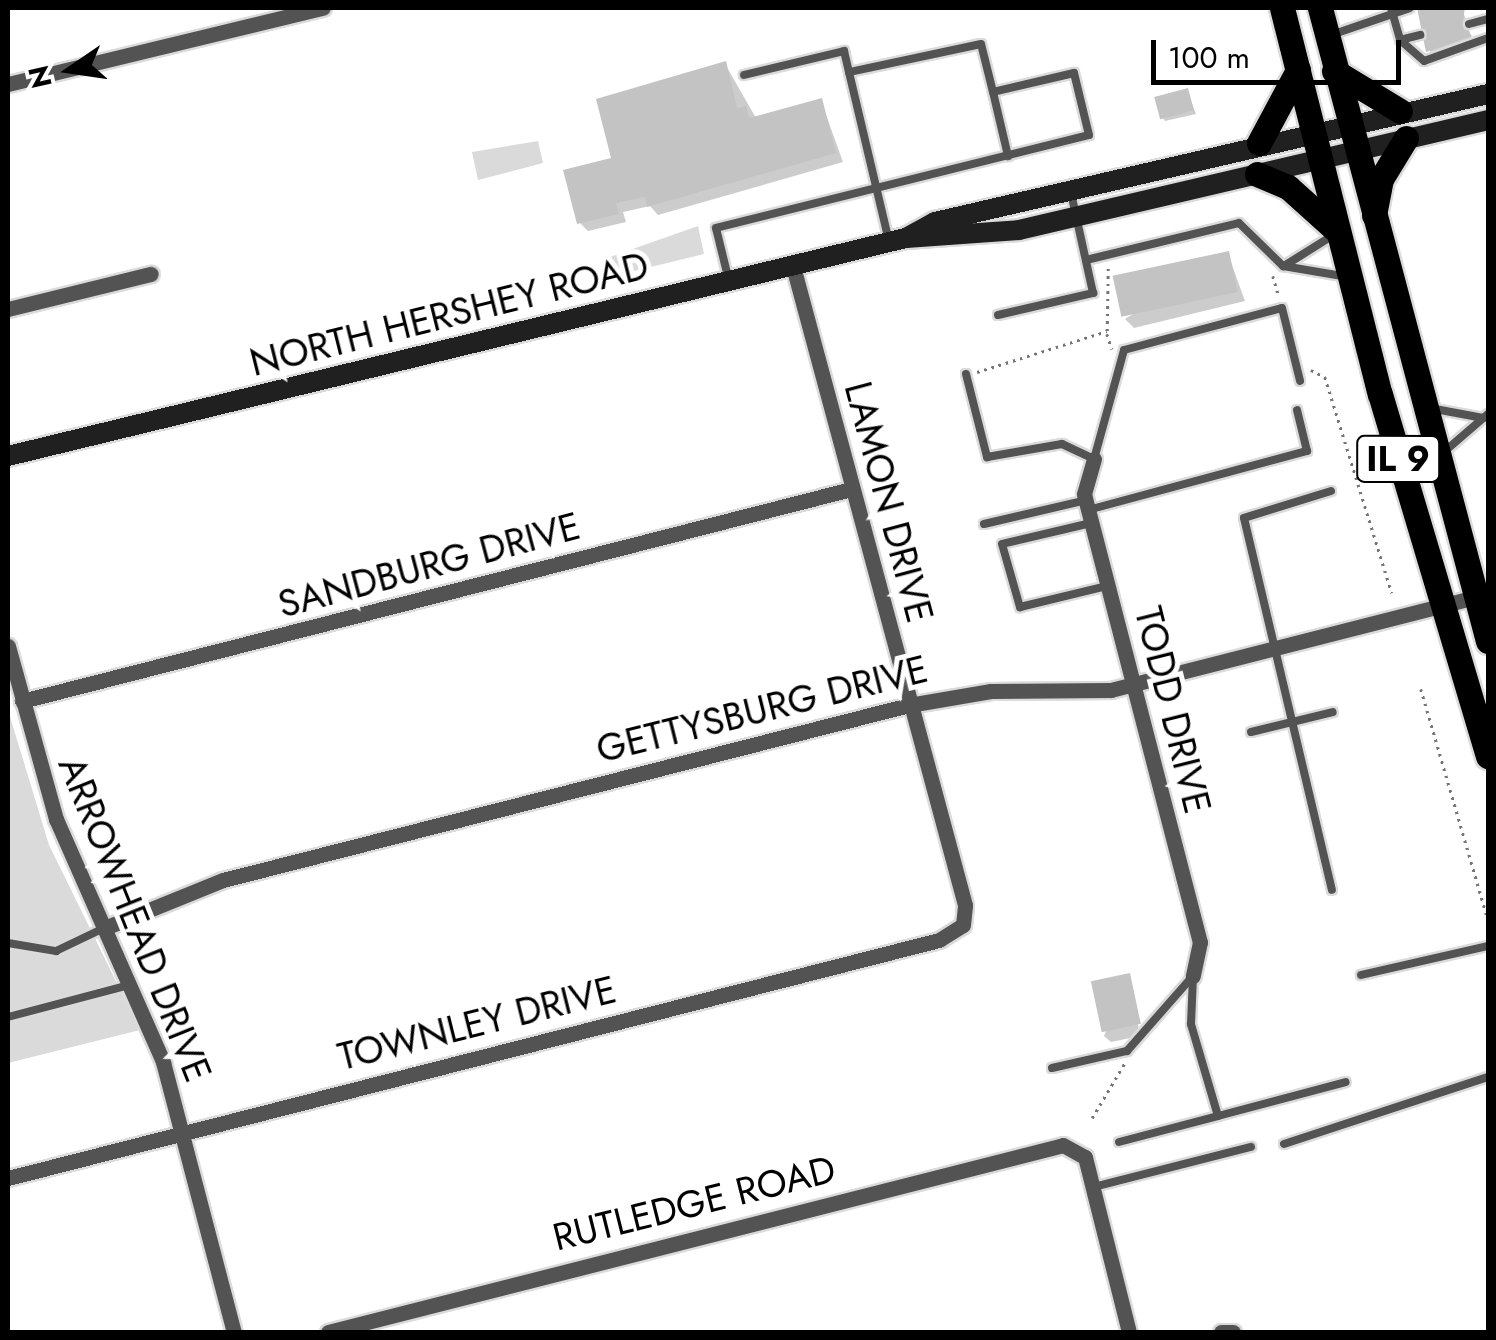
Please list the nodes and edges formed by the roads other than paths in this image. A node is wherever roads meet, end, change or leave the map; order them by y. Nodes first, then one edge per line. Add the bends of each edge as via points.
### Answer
1 (323, 8) edge
2 (1282, 8) edge
3 (1320, 8) edge
4 (1410, 8) edge
5 (1391, 10) edge
6 (1488, 19) edge
7 (1469, 24) dead end
8 (1420, 36) dead end
9 (1327, 37) junction
10 (1488, 38) edge
11 (1400, 40) junction
12 (1298, 70) junction
13 (1334, 71) junction
14 (849, 72) junction
15 (744, 76) dead end
16 (8, 84) edge
17 (992, 92) junction
18 (1488, 94) edge
19 (1400, 111) junction
20 (1488, 120) edge
21 (1346, 122) junction
22 (1312, 130) junction
23 (1406, 138) junction
24 (1259, 143) junction
25 (1353, 150) junction
26 (1008, 156) junction
27 (1319, 158) junction
28 (1256, 174) junction
29 (877, 189) junction
30 (1070, 189) junction
31 (1076, 218) junction
32 (1372, 225) junction
33 (1338, 231) junction
34 (898, 240) junction
35 (1086, 260) junction
36 (792, 266) junction
37 (1284, 266) junction
38 (151, 274) dead end
39 (1350, 279) junction
40 (730, 282) junction
41 (8, 309) edge
42 (998, 315) dead end
43 (966, 374) road end
44 (1300, 381) dead end
45 (1417, 394) junction
46 (1297, 410) dead end
47 (1486, 416) edge
48 (8, 456) edge
49 (1094, 460) junction
50 (1436, 462) junction
51 (851, 488) junction
52 (1331, 491) dead end
53 (1088, 511) junction
54 (984, 524) dead end
55 (1108, 586) junction
56 (1483, 605) edge
57 (1443, 610) junction
58 (1488, 641) edge
59 (8, 646) edge
60 (1275, 647) junction
61 (1132, 685) junction
62 (15, 702) edge
63 (909, 705) junction
64 (1334, 712) dead end
65 (1293, 722) junction
66 (1252, 732) dead end
67 (1488, 756) edge
68 (1332, 890) dead end
69 (107, 927) junction
70 (960, 928) joint
71 (8, 943) edge
72 (1488, 946) edge
73 (1360, 975) dead end
74 (1193, 976) junction
75 (133, 984) junction
76 (8, 1016) edge
77 (1052, 1068) dead end
78 (1488, 1077) edge
79 (1346, 1082) dead end
80 (1218, 1116) junction
81 (182, 1133) junction
82 (1119, 1142) dead end
83 (1284, 1144) dead end
84 (1251, 1147) dead end
85 (8, 1178) edge
86 (1094, 1187) junction
87 (234, 1332) edge
88 (328, 1332) edge
89 (1129, 1332) edge
90 (1221, 1332) edge
91 (1233, 1332) edge

1 - 16 street
2 - 12 main road, IL 9
3 - 9 main road, IL 9
4 - 5 lane
5 - 9 lane
5 - 11 lane
6 - 7 lane
8 - 11 lane
9 - 13 main road, IL 9
10 - 11 lane via 1424,61
12 - 22 main road, IL 9
12 - 24 main road
13 - 19 main road
13 - 21 main road, IL 9
14 - 15 lane via 844,51
14 - 17 lane via 981,44
14 - 29 lane
17 - 26 lane
17 - 26 lane via 1074,72 1078,88 1089,135
18 - 19 main road, NORTH HERSHEY ROAD
19 - 21 main road, NORTH HERSHEY ROAD
20 - 23 main road, NORTH HERSHEY ROAD
21 - 22 main road, NORTH HERSHEY ROAD
21 - 25 main road, IL 9
22 - 24 main road, NORTH HERSHEY ROAD
22 - 27 main road, IL 9
23 - 25 main road, NORTH HERSHEY ROAD
23 - 32 main road via 1381,178
24 - 30 main road, NORTH HERSHEY ROAD
25 - 27 main road, NORTH HERSHEY ROAD
25 - 32 main road, IL 9
26 - 29 lane
27 - 28 main road, NORTH HERSHEY ROAD
27 - 33 main road, IL 9
28 - 31 main road, NORTH HERSHEY ROAD
28 - 33 main road via 1288,187
29 - 34 lane
29 - 40 lane via 716,228
30 - 31 lane
30 - 34 main road, NORTH HERSHEY ROAD via 935,222
31 - 34 main road, NORTH HERSHEY ROAD via 944,241
31 - 35 lane
32 - 45 main road, IL 9
33 - 37 lane
33 - 39 main road, IL 9
34 - 36 main road, NORTH HERSHEY ROAD
35 - 37 lane via 1239,223
35 - 42 lane via 1093,292
36 - 40 main road, NORTH HERSHEY ROAD
36 - 51 street, LAMON DRIVE
37 - 39 lane via 1324,266
38 - 41 street
39 - 57 main road, IL 9
40 - 48 main road, NORTH HERSHEY ROAD
43 - 49 lane via 986,457 1062,444
44 - 49 lane via 1282,308 1124,350
45 - 47 lane via 1441,414
45 - 50 main road, IL 9
46 - 53 lane via 1307,451
47 - 50 lane
49 - 53 street, TODD DRIVE
50 - 56 main road, IL 9
51 - 62 street, SANDBURG DRIVE
51 - 63 street, LAMON DRIVE
52 - 60 lane via 1244,518
53 - 54 lane
53 - 55 street, TODD DRIVE
53 - 55 lane via 1002,544 1020,607
55 - 61 street, TODD DRIVE
56 - 57 street, GETTYSBURG DRIVE
56 - 58 main road, IL 9
57 - 60 street, GETTYSBURG DRIVE
57 - 67 main road, IL 9
59 - 62 street, ARROWHEAD DRIVE
60 - 61 street, GETTYSBURG DRIVE
60 - 65 lane
61 - 63 street, GETTYSBURG DRIVE
61 - 74 street, TODD DRIVE via 1200,942
62 - 69 street, ARROWHEAD DRIVE via 56,820
63 - 69 street, GETTYSBURG DRIVE via 223,880
63 - 70 street, LAMON DRIVE via 965,905
64 - 65 lane
65 - 66 lane
65 - 68 lane
69 - 71 lane via 56,951
69 - 75 street, ARROWHEAD DRIVE
70 - 81 street, TOWNLEY DRIVE
72 - 73 lane
74 - 77 lane via 1127,1051
74 - 80 lane via 1192,1024
75 - 76 lane
75 - 81 street, ARROWHEAD DRIVE
78 - 83 lane
79 - 80 lane
80 - 82 lane
81 - 85 street, TOWNLEY DRIVE
81 - 87 street, ARROWHEAD DRIVE
84 - 86 lane
86 - 88 street, RUTLEDGE ROAD via 1078,1148 917,1180
86 - 89 street
90 - 91 street

